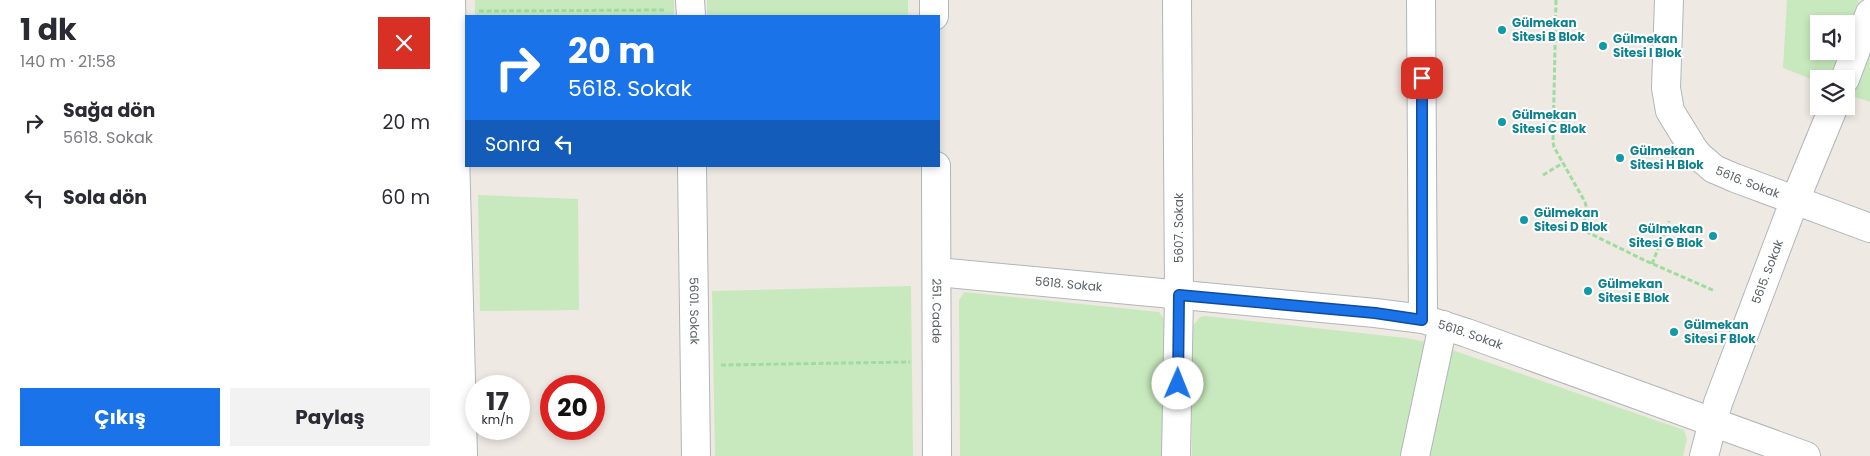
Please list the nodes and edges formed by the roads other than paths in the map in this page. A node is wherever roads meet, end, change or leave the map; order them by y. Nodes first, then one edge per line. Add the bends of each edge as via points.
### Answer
1 (934, 0) edge
2 (1177, 0) edge
3 (1421, 0) edge
4 (1670, 0) edge
5 (451, 5) edge
6 (1870, 13) edge
7 (934, 15) edge
8 (1848, 70) edge
9 (452, 110) edge
10 (1830, 115) edge
11 (692, 167) edge
12 (936, 167) edge
13 (1795, 201) junction
14 (1870, 228) edge
15 (937, 272) junction
16 (1179, 295) junction
17 (1433, 322) junction
18 (1712, 421) junction
19 (463, 456) edge
20 (696, 456) edge
21 (937, 456) edge
22 (1176, 456) edge
23 (1415, 456) edge
24 (1704, 456) edge
25 (1806, 456) edge

1 - 7 street
2 - 16 street, 5607. Sokak
3 - 17 street
4 - 13 street, 5616. Sokak via 1666,96 1670,111 1694,150 1724,174
5 - 9 street
6 - 8 street
9 - 19 street
10 - 13 street, 5615. Sokak
11 - 20 street, 5601. Sokak
12 - 15 street, 251. Cadde
13 - 14 street, 5616. Sokak
13 - 18 street, 5615. Sokak
15 - 16 street, 5618. Sokak
15 - 21 street, 251. Cadde
16 - 17 street, 5618. Sokak via 1375,313
16 - 22 street, 5607. Sokak
17 - 18 street, 5618. Sokak
17 - 23 street
18 - 24 street, 5615. Sokak
18 - 25 street, 5618. Sokak

